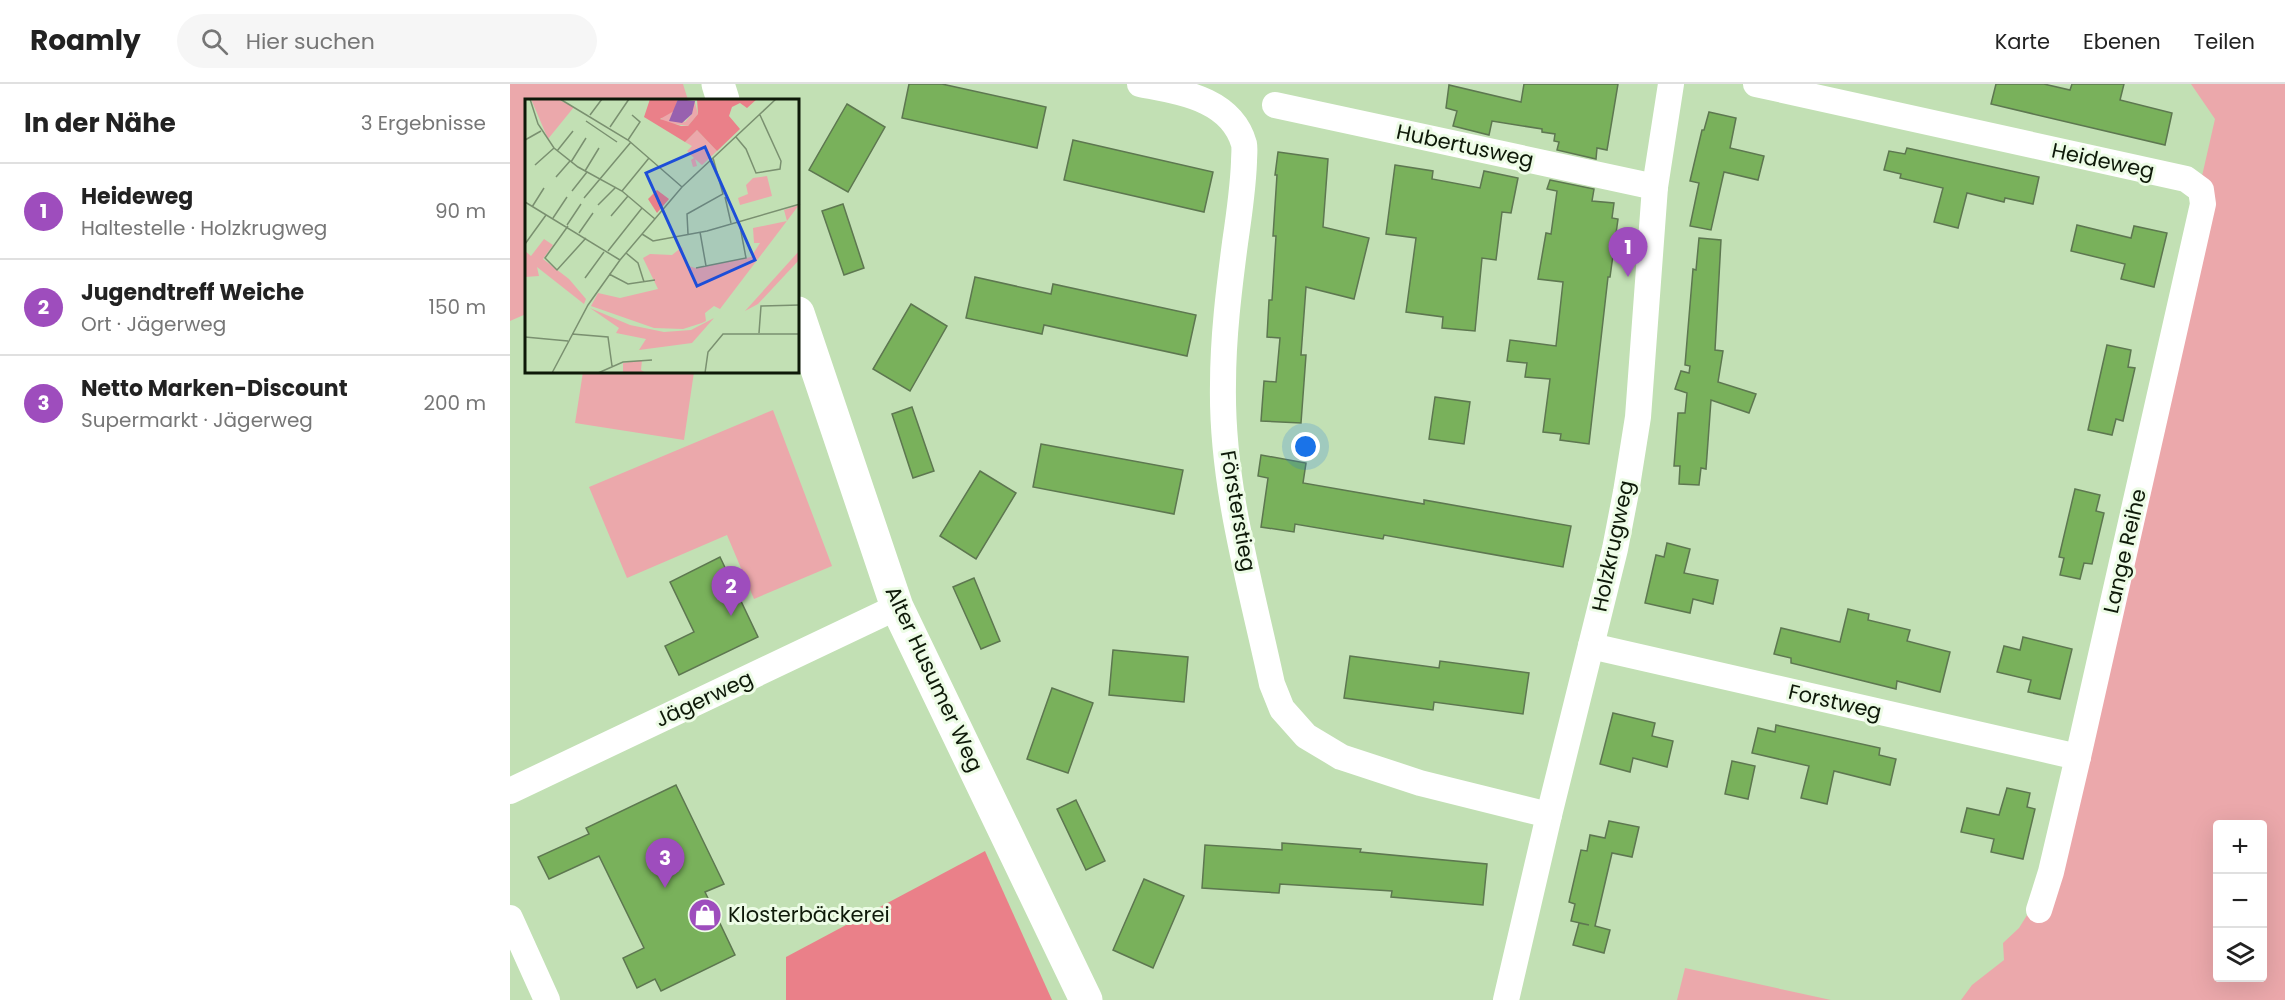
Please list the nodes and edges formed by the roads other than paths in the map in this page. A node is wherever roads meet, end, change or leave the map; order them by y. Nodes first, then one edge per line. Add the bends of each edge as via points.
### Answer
1 (718, 84) edge
2 (1140, 84) edge
3 (1671, 84) edge
4 (1756, 84) edge
5 (723, 99) edge
6 (1275, 105) dead end
7 (1655, 187) junction
8 (2200, 190) joint
9 (800, 319) edge
10 (897, 607) junction
11 (1591, 646) junction
12 (2078, 758) junction
13 (510, 791) edge
14 (1549, 816) junction
15 (2039, 910) dead end
16 (510, 918) edge
17 (547, 1000) edge
18 (1086, 1000) edge
19 (1506, 1000) edge

1 - 5 street
2 - 14 street, Försterstieg via 1209,102 1230,118 1244,144 1244,182 1231,272 1222,384 1227,460 1272,684 1282,709 1306,736 1341,757 1420,783
3 - 7 street, Holzkrugweg
4 - 8 street, Heideweg via 2186,179
6 - 7 street, Hubertusweg
7 - 11 street, Holzkrugweg via 1638,417 1615,549
8 - 12 street, Lange Reihe via 2204,204
9 - 10 street, Alter Husumer Weg
10 - 13 street, Jägerweg
10 - 18 street, Alter Husumer Weg
11 - 12 street, Forstweg
11 - 14 street, Holzkrugweg
12 - 15 street, Lange Reihe
14 - 19 street, Holzkrugweg
16 - 17 street

